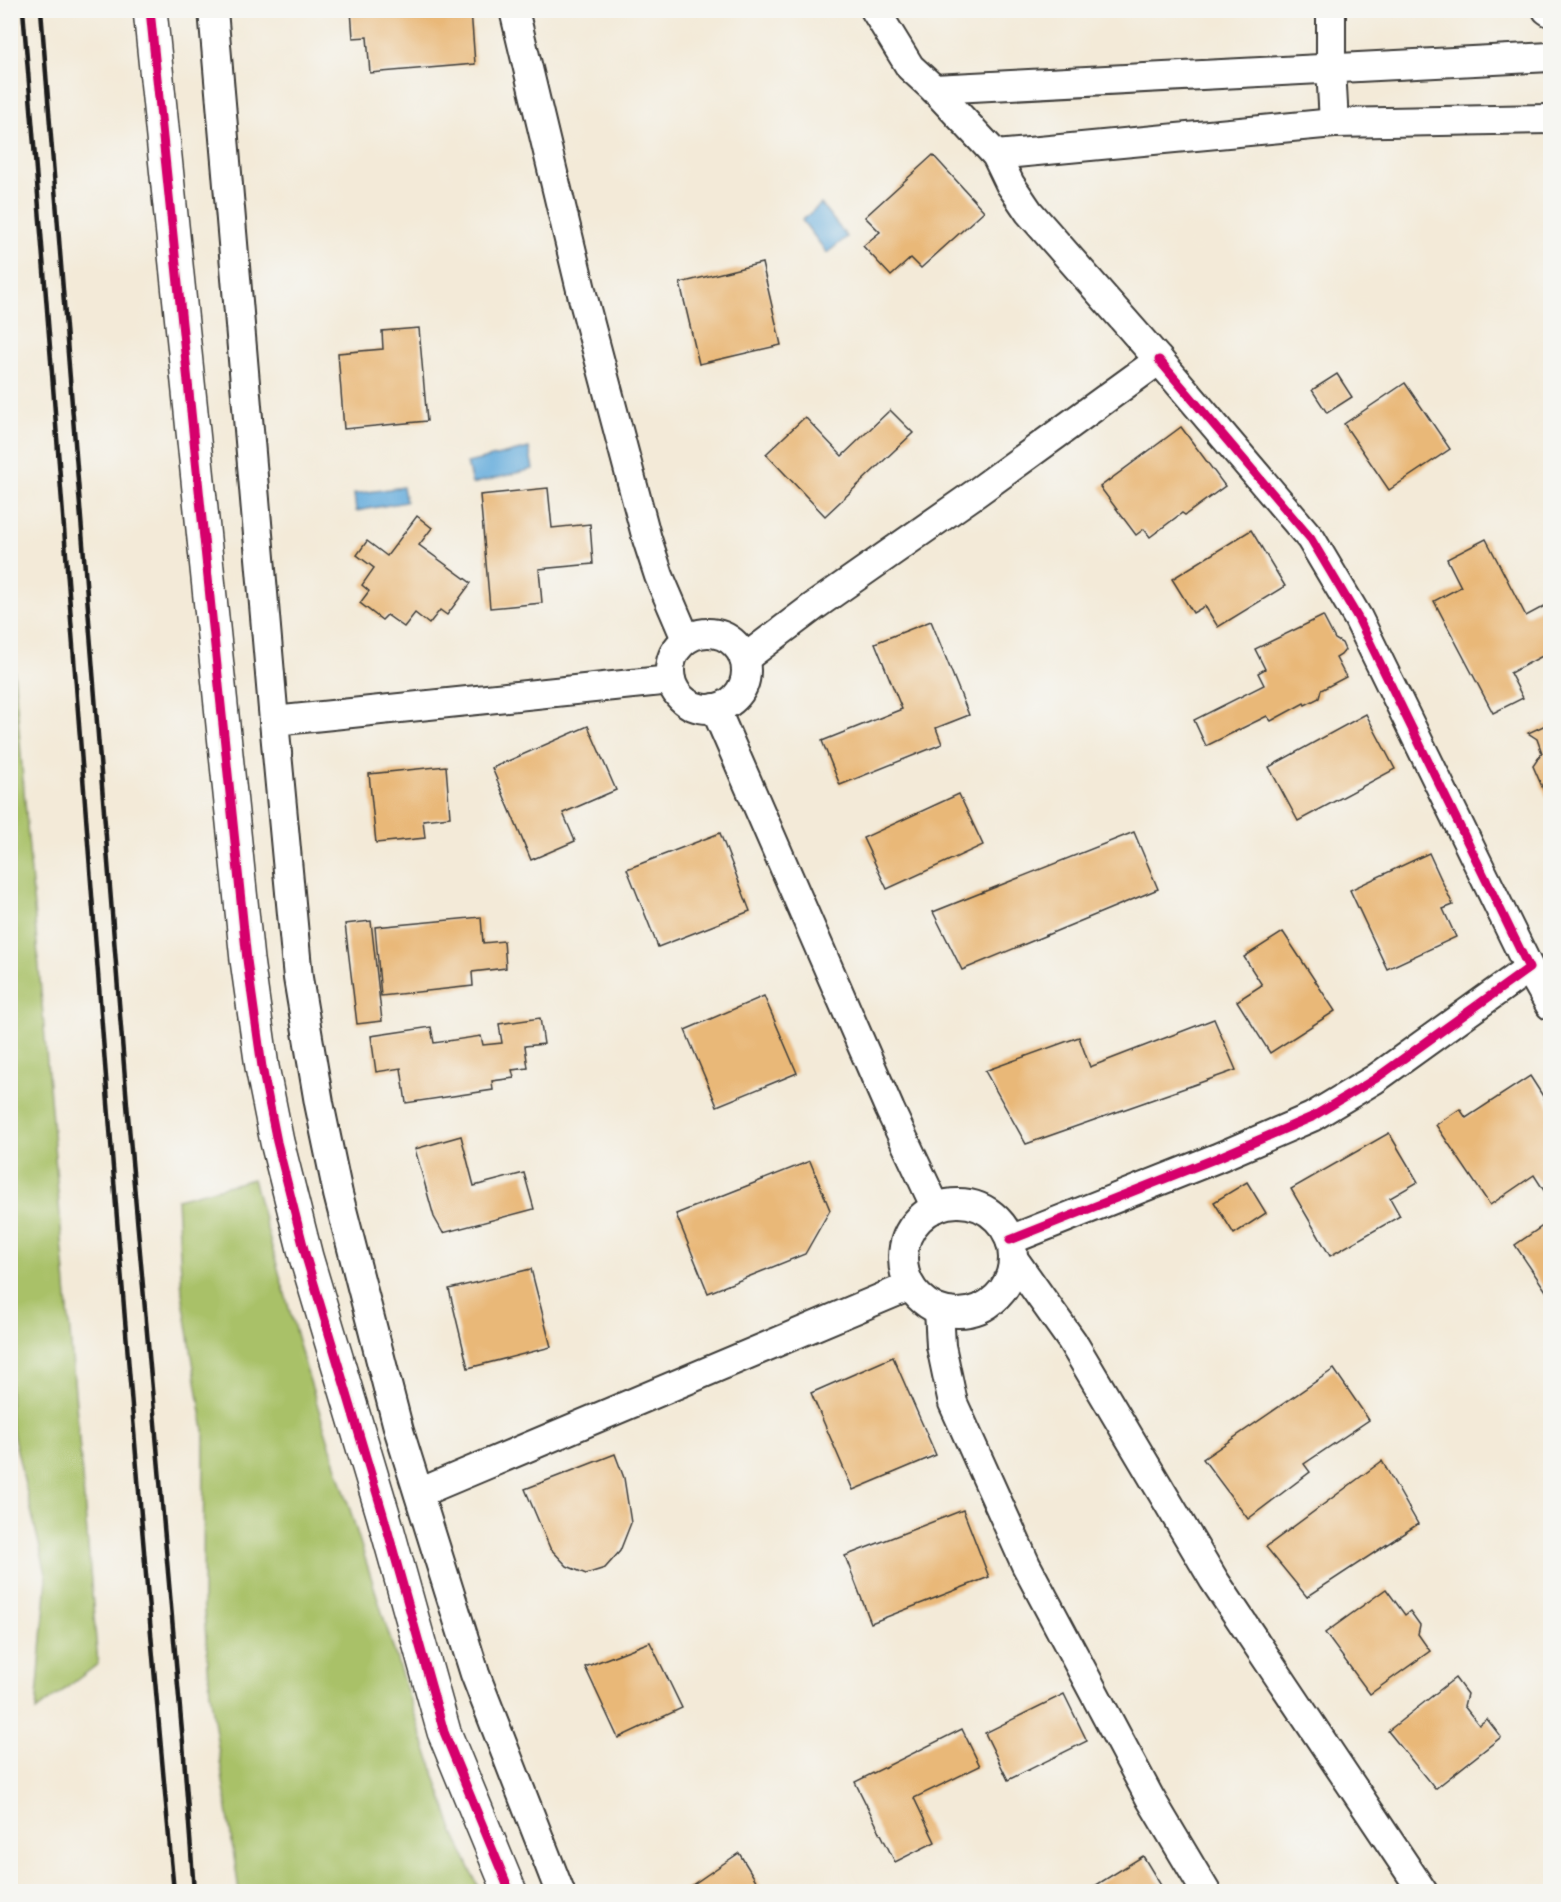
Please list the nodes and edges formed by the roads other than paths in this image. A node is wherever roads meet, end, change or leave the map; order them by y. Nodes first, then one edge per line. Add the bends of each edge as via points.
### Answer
1 (150, 10) edge
2 (213, 10) edge
3 (514, 10) edge
4 (874, 10) edge
5 (1331, 10) edge
6 (1551, 57) edge
7 (1331, 68) junction
8 (934, 89) junction
9 (1551, 119) edge
10 (1334, 123) junction
11 (996, 155) junction
12 (1159, 360) junction
13 (686, 639) junction
14 (744, 659) junction
15 (671, 680) junction
16 (715, 708) junction
17 (274, 721) junction
18 (1529, 968) junction
19 (1551, 1005) edge
20 (936, 1208) junction
21 (1012, 1249) junction
22 (910, 1286) junction
23 (939, 1310) junction
24 (419, 1493) junction
25 (510, 1892) edge
26 (560, 1892) edge
27 (1206, 1892) edge
28 (1423, 1892) edge

1 - 25 street via 247,960 262,1067 306,1257 444,1732
2 - 17 street
3 - 13 street via 582,294 647,539
4 - 8 street via 910,67
5 - 7 street
6 - 7 street
7 - 8 street
7 - 10 street
8 - 11 street
9 - 10 street
10 - 11 street
11 - 12 street via 1029,212
12 - 14 street
12 - 18 street via 1311,539 1358,618
13 - 14 street via 709,632 720,635 739,648
13 - 15 street via 672,657
14 - 16 street via 743,685 727,704
15 - 16 street via 687,703
15 - 17 street
16 - 20 street
17 - 24 street via 298,978 319,1103 341,1205 399,1431
18 - 19 street
18 - 21 street via 1375,1079 1312,1117
20 - 21 street via 954,1203 988,1212 1002,1224
20 - 22 street via 920,1218 909,1233 903,1269
21 - 23 street via 1010,1276 990,1304 956,1314
21 - 28 street via 1072,1341 1214,1580
22 - 23 street via 922,1301
22 - 24 street
23 - 27 street via 941,1346 953,1403 1026,1565 1150,1798
24 - 26 street via 476,1674

